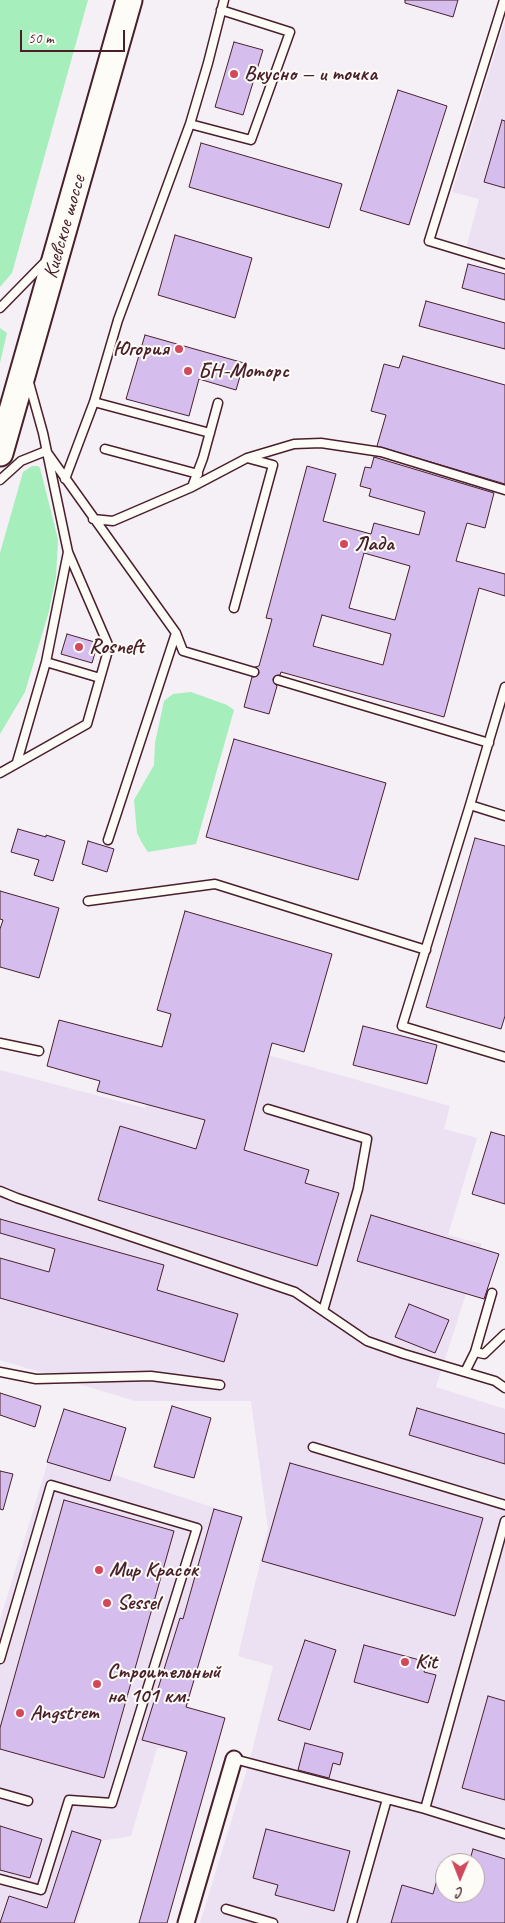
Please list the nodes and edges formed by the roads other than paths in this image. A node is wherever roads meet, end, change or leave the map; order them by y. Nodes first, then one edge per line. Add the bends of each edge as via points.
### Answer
1 (129, 0) edge
2 (224, 0) edge
3 (504, 0) edge
4 (221, 10) junction
5 (190, 124) junction
6 (59, 248) junction
7 (505, 264) edge
8 (0, 308) edge
9 (25, 367) junction
10 (94, 402) junction
11 (218, 403) dead end
12 (210, 433) junction
13 (105, 449) dead end
14 (46, 451) junction
15 (0, 454) edge
16 (247, 458) junction
17 (198, 474) junction
18 (65, 478) junction
19 (0, 480) edge
20 (192, 487) junction
21 (505, 490) edge
22 (93, 519) junction
23 (68, 552) junction
24 (234, 608) dead end
25 (176, 633) junction
26 (46, 662) junction
27 (254, 672) dead end
28 (100, 678) junction
29 (278, 680) dead end
30 (505, 687) edge
31 (489, 743) junction
32 (17, 762) junction
33 (0, 773) edge
34 (470, 805) junction
35 (505, 816) edge
36 (108, 840) dead end
37 (88, 901) dead end
38 (426, 950) junction
39 (0, 1043) edge
40 (39, 1051) dead end
41 (505, 1057) edge
42 (268, 1108) dead end
43 (0, 1191) edge
44 (492, 1293) dead end
45 (323, 1311) junction
46 (505, 1334) edge
47 (475, 1352) junction
48 (0, 1372) edge
49 (466, 1372) junction
50 (220, 1385) dead end
51 (505, 1388) edge
52 (313, 1447) dead end
53 (505, 1505) edge
54 (505, 1521) edge
55 (0, 1659) edge
56 (234, 1759) joint
57 (0, 1793) edge
58 (387, 1799) junction
59 (28, 1801) dead end
60 (425, 1809) junction
61 (505, 1834) edge
62 (0, 1878) edge
63 (226, 1909) dead end
64 (186, 1923) edge
65 (273, 1923) edge
66 (352, 1923) edge

1 - 6 highway, Киевское шоссе
2 - 4 lane
3 - 7 lane via 429,241
4 - 5 lane
4 - 5 lane via 290,32 252,140
5 - 10 lane via 118,320
6 - 8 lane
6 - 9 highway, Киевское шоссе
9 - 14 lane
9 - 15 highway, Киевское шоссе
10 - 12 lane
10 - 18 lane
11 - 12 lane
12 - 17 lane
13 - 17 lane
14 - 18 lane
14 - 19 lane via 21,461
14 - 23 lane
16 - 20 lane
16 - 21 lane via 294,444 321,443 381,452
16 - 24 lane via 274,465
17 - 20 lane
18 - 22 lane
20 - 22 lane via 113,521
22 - 25 lane
23 - 26 lane
23 - 28 lane via 109,647
25 - 27 lane via 183,652
25 - 36 lane
26 - 28 lane
26 - 32 lane
28 - 32 lane via 87,724
29 - 31 lane
30 - 31 lane
31 - 34 lane
32 - 33 lane
34 - 35 lane
34 - 38 lane
37 - 38 lane via 215,884
38 - 41 lane via 402,1026
39 - 40 lane
42 - 45 lane via 367,1139 358,1189
43 - 45 lane via 295,1292
44 - 47 lane
45 - 49 lane via 367,1340
46 - 47 lane via 484,1354
47 - 49 lane
48 - 50 lane via 36,1379 151,1376
49 - 51 lane via 495,1381
52 - 53 lane
54 - 60 lane
55 - 62 lane via 52,1485 197,1528 112,1803 69,1800 41,1890
56 - 58 lane
56 - 64 street
57 - 59 lane
58 - 60 lane
58 - 66 lane
60 - 61 lane
63 - 65 lane

